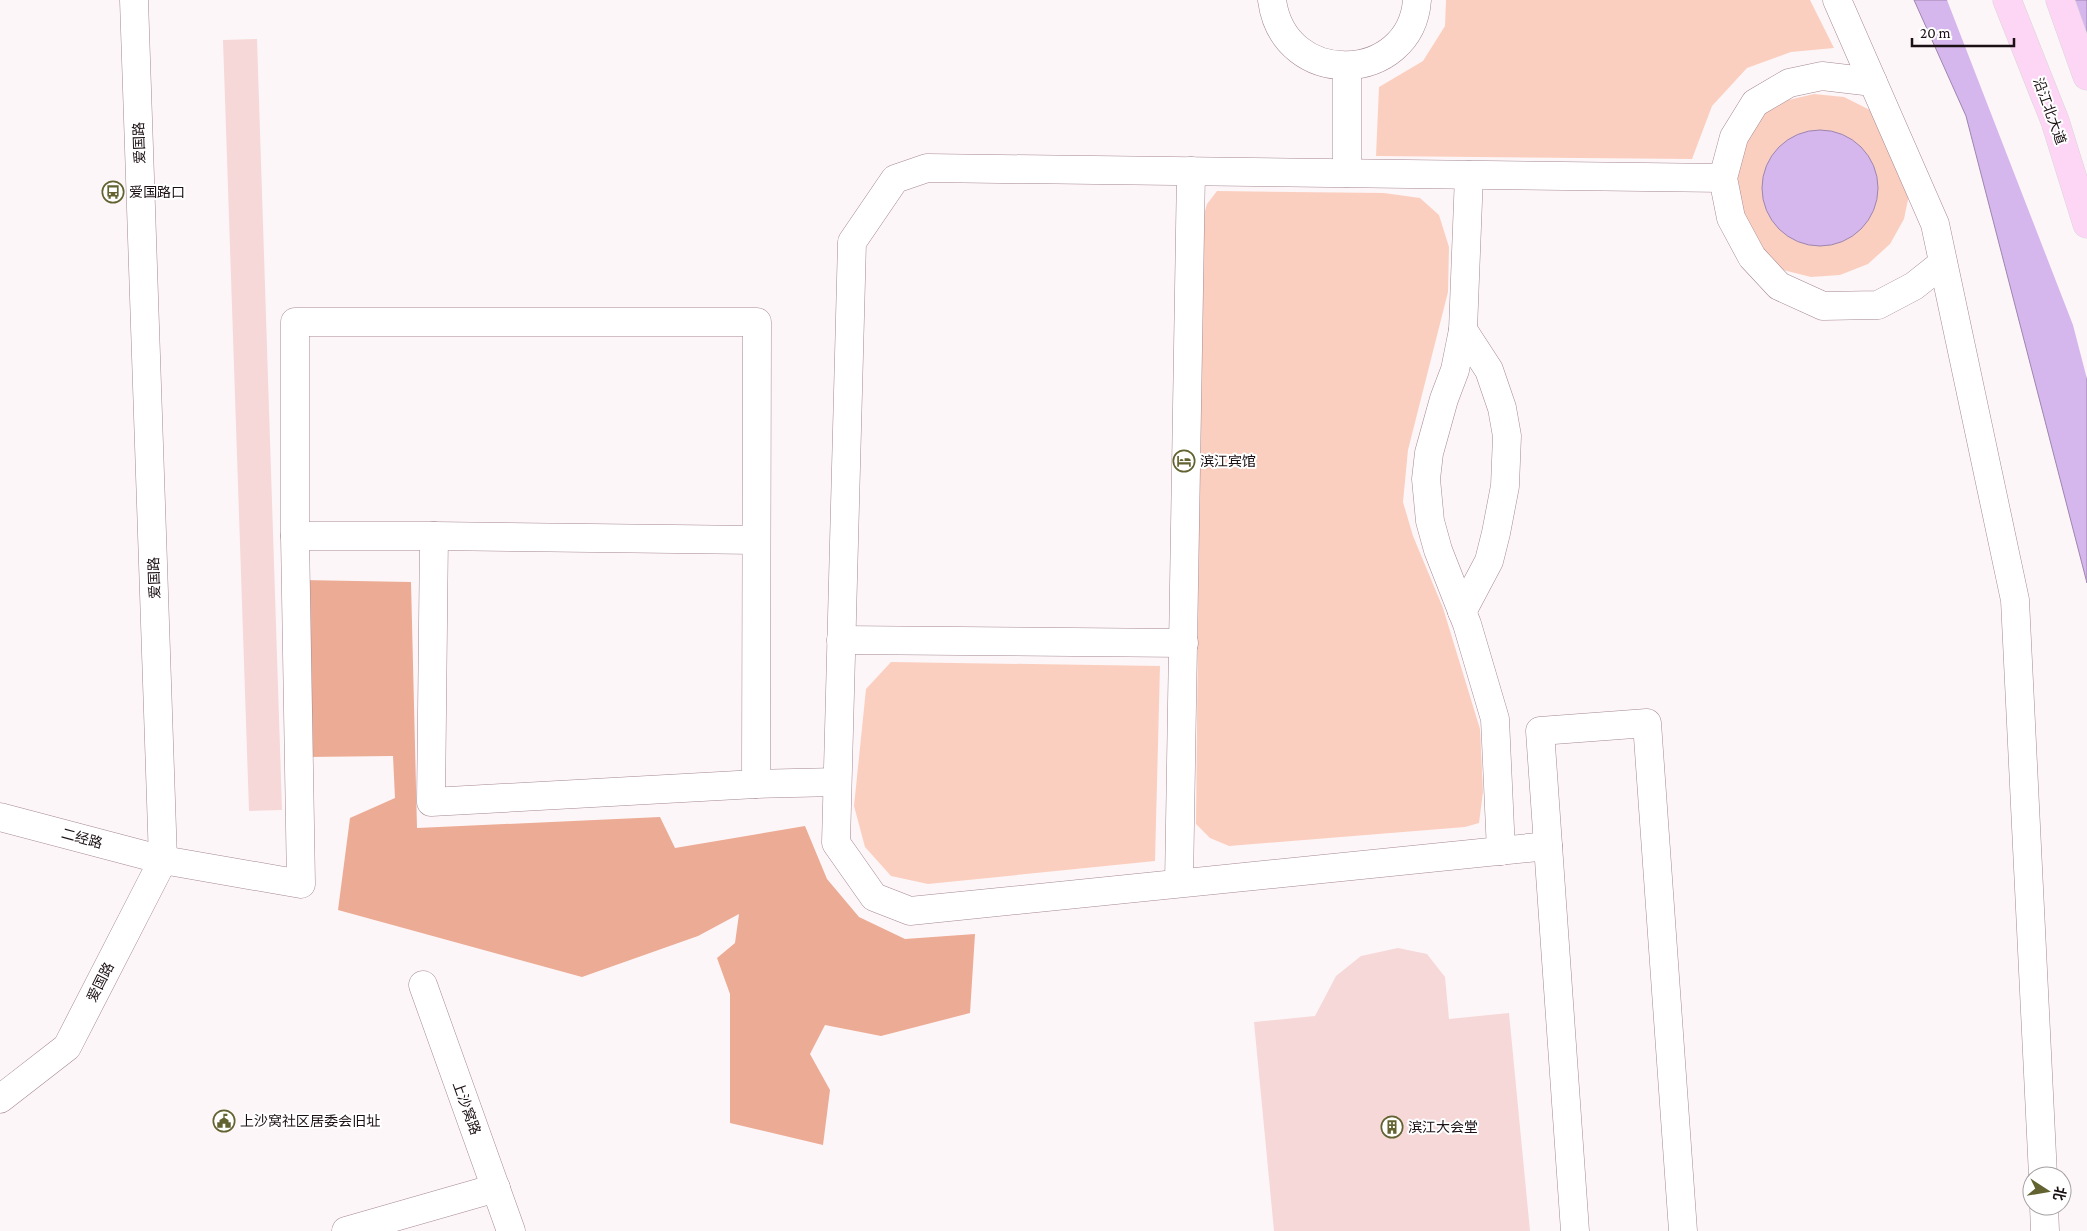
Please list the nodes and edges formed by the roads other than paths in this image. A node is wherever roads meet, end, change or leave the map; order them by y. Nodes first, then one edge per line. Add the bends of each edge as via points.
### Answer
1 (134, 0) edge
2 (1272, 0) edge
3 (1417, 0) edge
4 (1837, 0) edge
5 (2007, 0) edge
6 (2060, 0) edge
7 (1347, 67) junction
8 (2087, 76) edge
9 (1872, 82) junction
10 (1191, 171) junction
11 (1347, 173) junction
12 (1469, 175) junction
13 (1723, 178) junction
14 (2087, 224) edge
15 (1943, 264) junction
16 (1464, 330) junction
17 (295, 536) junction
18 (434, 536) junction
19 (756, 540) junction
20 (1462, 612) junction
21 (841, 640) junction
22 (1184, 643) junction
23 (837, 782) junction
24 (756, 784) junction
25 (0, 817) edge
26 (1548, 846) junction
27 (1501, 851) junction
28 (163, 860) junction
29 (1179, 883) junction
30 (423, 985) dead end
31 (0, 1099) edge
32 (2043, 1166) edge
33 (496, 1188) junction
34 (2044, 1216) edge
35 (346, 1231) edge
36 (511, 1231) edge
37 (1575, 1231) edge
38 (1682, 1231) edge
39 (2045, 1231) edge

1 - 28 street, 爱国路
2 - 7 street via 1274,15 1284,36 1302,54 1323,64
3 - 7 street via 1406,32 1391,50 1370,62
4 - 9 street
5 - 14 main road, 沿江北大道 via 2055,120
6 - 8 main road
7 - 11 street
9 - 13 street via 1822,76 1789,83 1756,103 1734,137
9 - 15 street via 1935,224
10 - 11 street
10 - 21 street via 927,168 895,179 852,242
10 - 22 street
11 - 12 street
12 - 13 street
12 - 16 street
13 - 15 street via 1731,218 1752,257 1779,286 1823,306 1878,305 1914,286
15 - 32 street via 2015,600
16 - 20 street via 1455,370 1436,426 1426,479 1430,521
16 - 20 street via 1489,370 1502,408 1506,436 1505,486 1496,533 1489,561
17 - 18 street
17 - 19 street via 295,322 757,322
17 - 28 street, 二经路 via 301,884
18 - 19 street
18 - 24 street via 431,802
19 - 24 street
20 - 27 street via 1494,719
21 - 22 street
21 - 23 street
22 - 29 street
23 - 24 street
23 - 29 street via 836,843 874,897 910,910
25 - 28 street, 二经路
26 - 27 street
26 - 37 street
26 - 38 street via 1540,731 1647,724
27 - 29 street
28 - 31 street, 爱国路 via 67,1047
30 - 33 street, 上沙窝路
33 - 35 street
33 - 36 street, 上沙窝路
34 - 39 street

